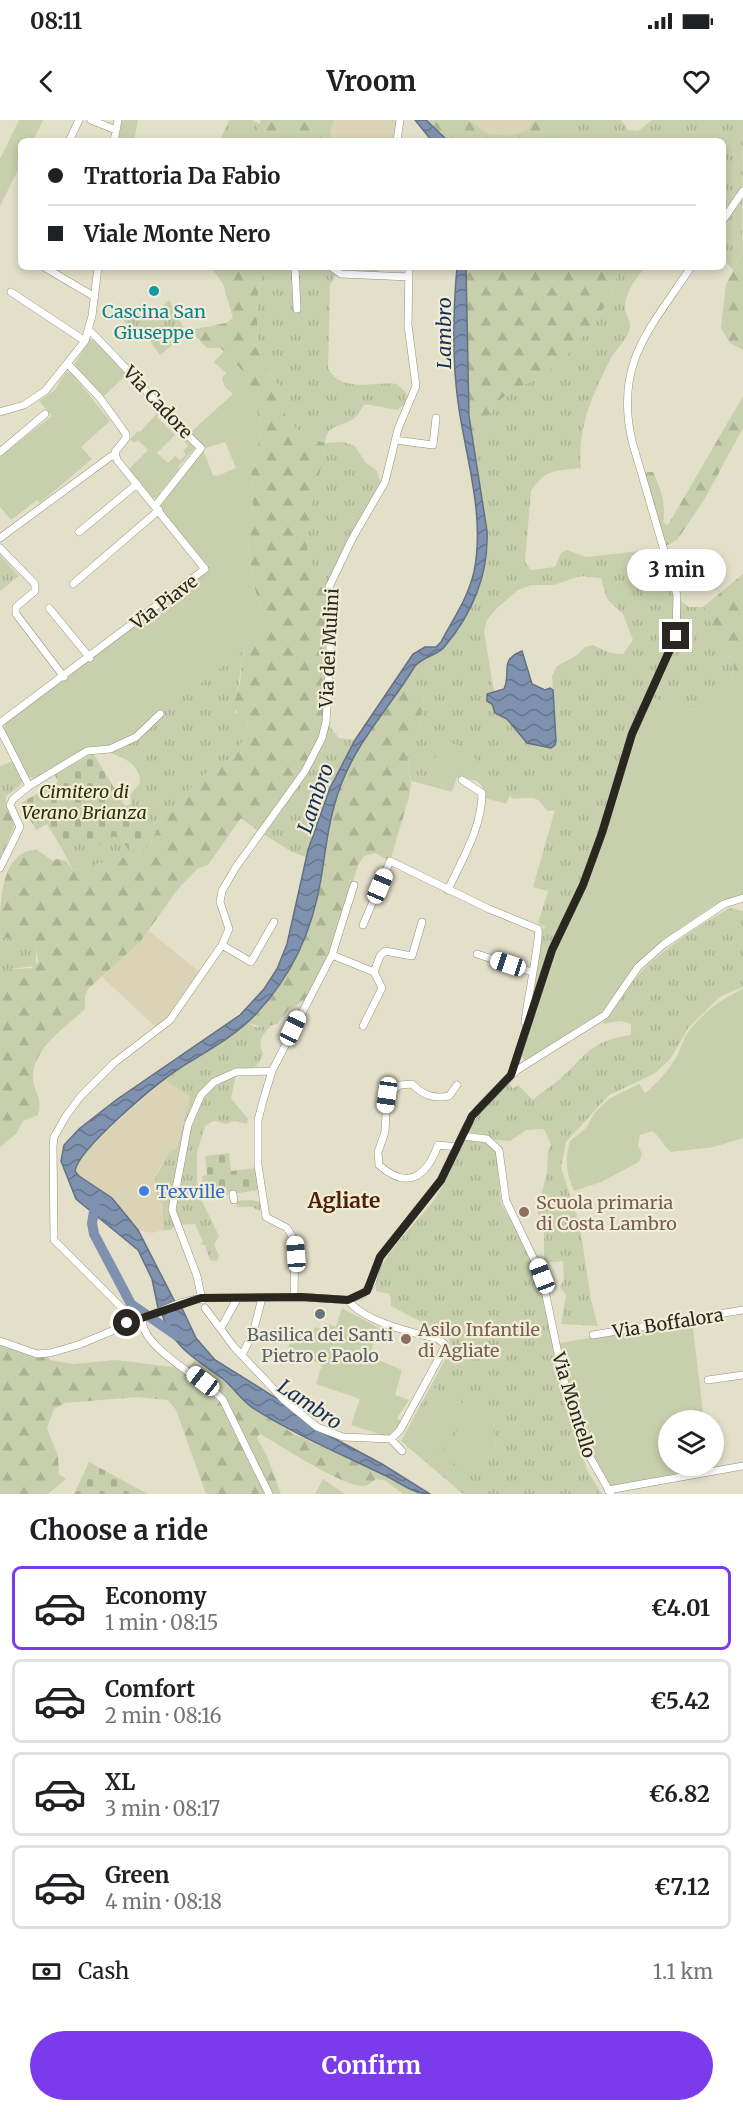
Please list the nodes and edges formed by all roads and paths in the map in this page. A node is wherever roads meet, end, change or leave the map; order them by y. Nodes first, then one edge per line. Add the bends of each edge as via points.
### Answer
1 (79, 120) edge
2 (91, 120) edge
3 (118, 120) edge
4 (400, 120) edge
5 (116, 130) junction
6 (70, 138) edge
7 (115, 138) edge
8 (398, 138) edge
9 (743, 191) edge
10 (726, 216) edge
11 (50, 270) edge
12 (98, 270) edge
13 (295, 270) edge
14 (335, 270) edge
15 (409, 270) edge
16 (689, 270) edge
17 (409, 277) junction
18 (12, 292) dead end
19 (94, 297) junction
20 (297, 309) dead end
21 (89, 330) junction
22 (85, 341) junction
23 (68, 364) junction
24 (0, 412) edge
25 (45, 414) dead end
26 (436, 418) dead end
27 (395, 440) junction
28 (0, 452) edge
29 (115, 456) junction
30 (137, 484) junction
31 (157, 508) junction
32 (79, 532) dead end
33 (0, 538) edge
34 (0, 548) edge
35 (74, 584) dead end
36 (49, 608) dead end
37 (90, 658) junction
38 (64, 677) junction
39 (160, 714) dead end
40 (0, 723) edge
41 (0, 729) edge
42 (462, 780) dead end
43 (29, 786) junction
44 (0, 868) edge
45 (354, 885) dead end
46 (448, 890) junction
47 (743, 898) edge
48 (274, 922) dead end
49 (422, 922) dead end
50 (363, 925) dead end
51 (222, 945) junction
52 (477, 954) dead end
53 (332, 956) junction
54 (374, 972) junction
55 (532, 972) junction
56 (363, 1026) dead end
57 (525, 1031) junction
58 (272, 1071) junction
59 (511, 1075) junction
60 (457, 1085) dead end
61 (462, 1136) junction
62 (458, 1147) junction
63 (294, 1297) junction
64 (262, 1298) junction
65 (201, 1299) junction
66 (237, 1299) junction
67 (348, 1300) junction
68 (205, 1308) dead end
69 (743, 1310) edge
70 (143, 1317) junction
71 (134, 1320) junction
72 (221, 1328) junction
73 (593, 1335) dead end
74 (0, 1341) edge
75 (242, 1354) junction
76 (743, 1375) edge
77 (708, 1380) dead end
78 (386, 1439) junction
79 (402, 1451) dead end
80 (743, 1467) edge
81 (609, 1492) edge
82 (269, 1494) edge

1 - 6 street
2 - 5 street
3 - 5 street
4 - 8 street
5 - 7 street
9 - 10 street
11 - 19 street
12 - 19 street
13 - 20 street
14 - 17 street via 341,274
15 - 17 street, Via dei Mulini
16 - 57 street via 642,341 626,387 632,441 677,595 676,636 632,734 602,833 552,950
17 - 27 street, Via dei Mulini via 408,325 416,386
18 - 22 street
19 - 21 street
21 - 22 street
21 - 31 street, Via Cadore via 201,448
22 - 23 street
23 - 24 street via 38,397
23 - 29 street via 124,431 126,438
25 - 28 street
26 - 27 street via 432,445
27 - 51 street, Via dei Mulini via 385,482 329,587 330,656 322,738 305,771 222,891 220,902 228,924
29 - 30 street, Via Piave
29 - 33 street
30 - 31 street, Via Piave
30 - 32 street
31 - 35 street
31 - 37 street, Via Piave via 204,564 204,570
34 - 38 street via 35,584 35,591 16,607 16,614
36 - 37 street
37 - 38 street, Via Piave
38 - 40 street, Via Piave
39 - 43 street via 136,737 110,749 87,750
41 - 43 street
42 - 46 street via 482,793 482,806 475,833
43 - 44 street via 10,806 20,827
45 - 53 street
46 - 50 street via 390,861
46 - 55 street via 538,929 540,939
47 - 59 street via 724,904 664,944 638,968 605,1015
48 - 51 street via 251,962
49 - 54 street via 412,956 385,951
51 - 71 street via 159,1030 114,1063 80,1097 54,1137 54,1240
52 - 55 street
53 - 54 street
53 - 58 street
54 - 56 street via 381,988
55 - 57 street
57 - 59 street
58 - 63 street via 258,1120 258,1165 266,1217 287,1228 295,1241
58 - 65 street via 223,1076 201,1095 183,1143 172,1210 191,1258
59 - 61 street via 478,1107
60 - 62 street via 448,1096 437,1098 422,1094 412,1084 400,1085 387,1095 379,1165 388,1173 411,1178 423,1174 438,1145
61 - 62 street
61 - 81 street, Via Montello via 487,1139 499,1150 506,1200 546,1290 560,1363 582,1443
62 - 67 street via 441,1180 380,1257 369,1288
63 - 64 street
63 - 67 street
64 - 66 street
64 - 75 street via 253,1333
65 - 66 street
65 - 70 street
66 - 72 street
67 - 78 street via 365,1314 446,1345 400,1430
68 - 72 street
69 - 73 street, Via Boffalora
70 - 71 street
70 - 82 street via 145,1329 159,1351 215,1390 223,1400
71 - 74 street via 50,1353 36,1353
72 - 75 street
75 - 78 street via 284,1400 317,1427 344,1437
76 - 77 street
78 - 79 street
80 - 81 street

